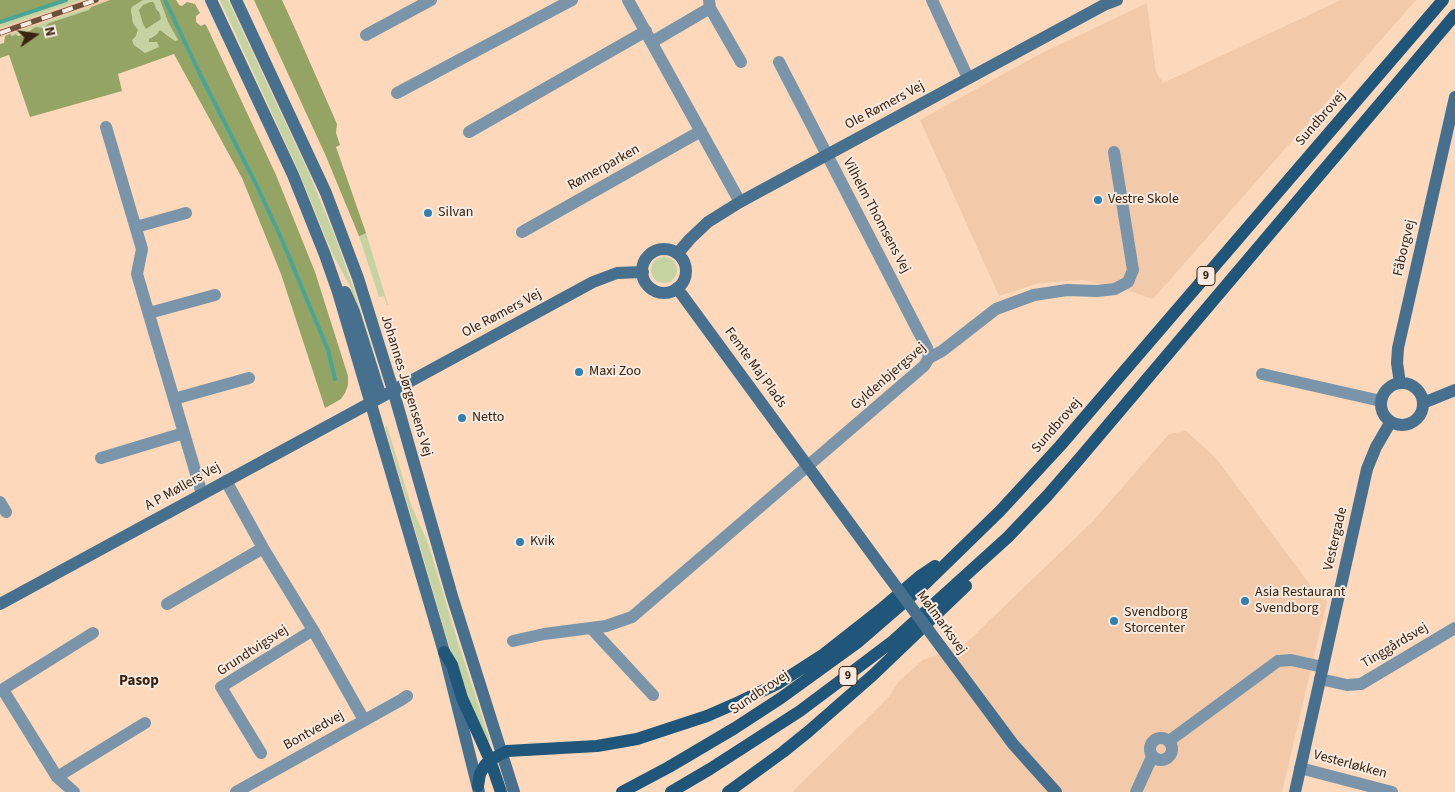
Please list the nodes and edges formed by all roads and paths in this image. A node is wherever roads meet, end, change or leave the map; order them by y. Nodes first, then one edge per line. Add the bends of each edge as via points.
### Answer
1 (211, 0) edge
2 (236, 0) edge
3 (431, 0) edge
4 (572, 0) edge
5 (628, 0) edge
6 (932, 0) edge
7 (1117, 0) edge
8 (1443, 0) edge
9 (1103, 3) edge
10 (710, 4) edge
11 (1455, 15) edge
12 (366, 35) dead end
13 (649, 37) junction
14 (741, 62) dead end
15 (779, 62) dead end
16 (968, 78) junction
17 (397, 93) dead end
18 (1455, 97) edge
19 (1452, 121) edge
20 (106, 127) dead end
21 (700, 131) junction
22 (469, 132) dead end
23 (1114, 152) dead end
24 (827, 155) junction
25 (740, 202) junction
26 (186, 213) dead end
27 (136, 227) junction
28 (522, 232) dead end
29 (678, 253) junction
30 (643, 272) junction
31 (677, 288) junction
32 (215, 295) dead end
33 (149, 313) junction
34 (929, 358) junction
35 (1262, 374) dead end
36 (249, 378) dead end
37 (1400, 383) junction
38 (392, 390) junction
39 (1455, 390) edge
40 (174, 399) junction
41 (376, 399) junction
42 (1381, 400) junction
43 (1423, 403) junction
44 (1390, 422) junction
45 (184, 433) junction
46 (101, 458) dead end
47 (808, 466) junction
48 (226, 481) junction
49 (202, 494) junction
50 (1008, 537) junction
51 (964, 546) junction
52 (263, 548) junction
53 (0, 604) edge
54 (166, 604) dead end
55 (591, 628) junction
56 (1455, 628) edge
57 (313, 630) junction
58 (93, 633) dead end
59 (513, 641) dead end
60 (444, 652) junction
61 (1321, 673) junction
62 (1, 691) edge
63 (653, 695) dead end
64 (408, 696) dead end
65 (364, 720) junction
66 (145, 723) dead end
67 (261, 753) dead end
68 (501, 753) junction
69 (490, 760) junction
70 (1300, 768) junction
71 (57, 778) junction
72 (478, 789) edge
73 (74, 792) edge
74 (236, 792) edge
75 (501, 792) edge
76 (514, 792) edge
77 (622, 792) edge
78 (671, 792) edge
79 (728, 792) edge
80 (1056, 792) edge
81 (1136, 792) edge
82 (1295, 792) edge
83 (1392, 792) edge

1 - 41 street via 292,175 325,255
2 - 38 street, Johannes Jørgensens Vej via 326,193 358,278
3 - 12 street
4 - 17 street
5 - 13 street
6 - 16 street
7 - 9 street, Ole Rømers Vej
8 - 51 main road, Sundbrovej / 9 via 1060,446
9 - 16 street, Ole Rømers Vej
10 - 13 street
10 - 14 street
11 - 50 main road, 9 via 1080,458
13 - 21 street
13 - 22 street
15 - 24 street, Vilhelm Thomsens Vej
16 - 24 street, Ole Rømers Vej
18 - 19 street, Fåborgvej
19 - 37 street, Fåborgvej via 1398,348
20 - 27 street
21 - 25 street
21 - 28 street, Rømerparken
23 - 34 street, Gyldenbjergsvej via 1133,270 1128,282 1115,289 1067,290 1034,295 996,309
24 - 25 street, Ole Rømers Vej
24 - 34 street, Vilhelm Thomsens Vej via 927,348
25 - 29 street, Ole Rømers Vej via 708,222
26 - 27 street
27 - 33 street via 142,249 137,274
29 - 30 street via 666,249 654,251 646,260
29 - 31 street via 686,271 682,284
30 - 31 street via 648,284 658,292
30 - 38 street, Ole Rømers Vej via 621,272 598,279
31 - 47 street, Femte Maj Plads
32 - 33 street
33 - 40 street
34 - 47 street, Gyldenbjergsvej via 924,366
35 - 42 street
36 - 40 street
37 - 42 street via 1388,388
37 - 43 street via 1407,383 1418,390
38 - 41 street, Ole Rømers Vej
38 - 68 street, Johannes Jørgensens Vej
39 - 43 street
40 - 45 street
41 - 48 street, A P Møllers Vej
41 - 60 street
42 - 44 street via 1384,417
43 - 44 street via 1416,421 1403,426
44 - 61 street, Vestergade via 1368,469
45 - 46 street
45 - 49 street
47 - 55 street, Gyldenbjergsvej via 632,617
47 - 80 street, Mølmarksvej, bridge via 1013,744
48 - 49 street, A P Møllers Vej
48 - 52 street
49 - 53 street, A P Møllers Vej
50 - 78 main road, 9 via 893,641 800,712
50 - 79 main road via 963,589 852,693 784,752
51 - 68 main road via 920,576 824,654 779,683 739,702 637,739 597,746
51 - 77 main road, Sundbrovej / 9 via 856,643 788,692 735,728
52 - 54 street
52 - 57 street
55 - 59 street, Gyldenbjergsvej
55 - 63 street
56 - 61 street, Tinggårdsvej via 1361,684 1347,685
57 - 65 street
57 - 67 street, Grundtvigsvej via 221,687
58 - 62 street
60 - 69 main road
60 - 72 street
61 - 70 street, Vestergade
61 - 81 street via 1291,660 1278,661 1169,741 1165,738 1154,740 1150,748 1152,757
62 - 71 street
64 - 65 street, Bontvedvej
65 - 74 street, Bontvedvej
66 - 71 street
68 - 69 main road
68 - 76 street, Johannes Jørgensens Vej
69 - 72 main road via 480,774
69 - 75 main road
70 - 82 street, Vestergade
70 - 83 street, Vesterløkken
71 - 73 street

